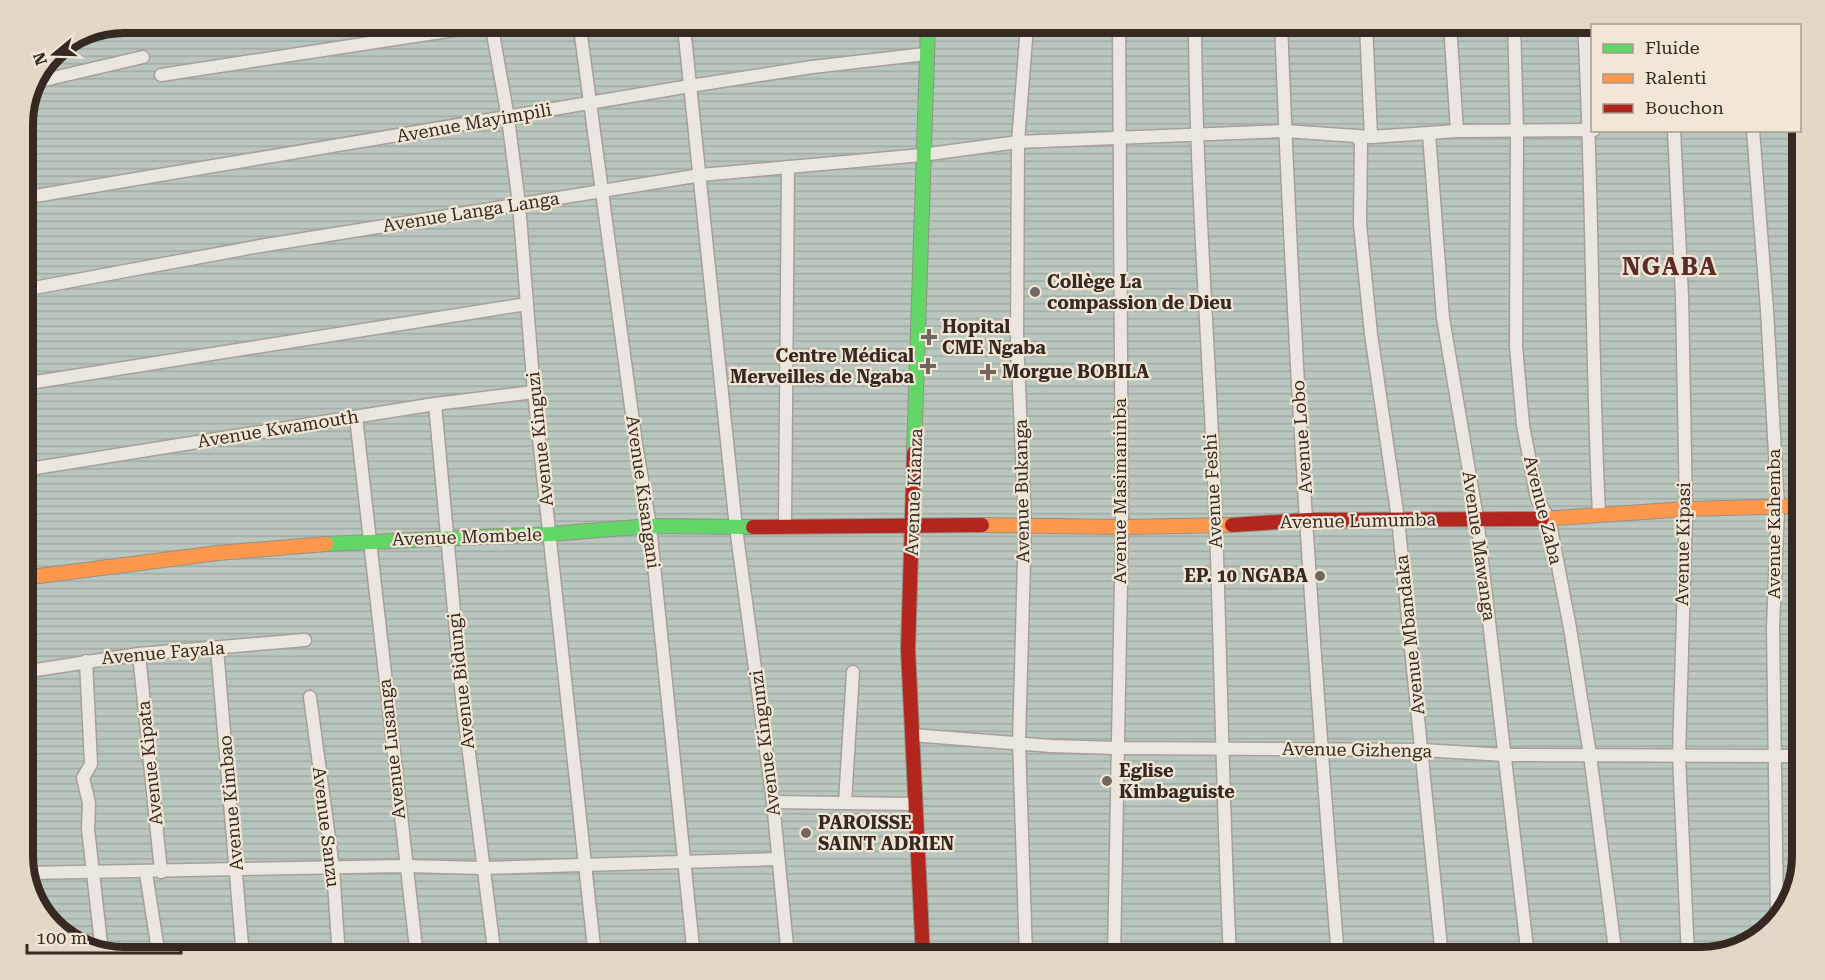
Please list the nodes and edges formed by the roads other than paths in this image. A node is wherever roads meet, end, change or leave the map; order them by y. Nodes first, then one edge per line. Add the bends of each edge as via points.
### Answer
1 (434, 33) edge
2 (493, 33) edge
3 (581, 33) edge
4 (685, 33) edge
5 (928, 33) edge
6 (1026, 33) edge
7 (1119, 33) edge
8 (1194, 33) edge
9 (1281, 33) edge
10 (1366, 33) edge
11 (1451, 33) edge
12 (1514, 33) edge
13 (1585, 33) edge
14 (926, 54) junction
15 (143, 57) dead end
16 (161, 75) dead end
17 (45, 80) edge
18 (690, 86) junction
19 (592, 103) junction
20 (508, 118) junction
21 (1591, 118) edge
22 (1285, 131) junction
23 (1457, 131) junction
24 (1591, 131) edge
25 (1517, 132) junction
26 (1592, 132) edge
27 (1674, 132) edge
28 (1753, 132) edge
29 (1196, 134) junction
30 (1429, 134) junction
31 (1356, 136) junction
32 (1371, 137) junction
33 (1118, 138) junction
34 (1018, 142) junction
35 (922, 155) junction
36 (788, 167) junction
37 (701, 175) junction
38 (603, 191) junction
39 (33, 196) edge
40 (519, 204) junction
41 (33, 288) edge
42 (527, 304) junction
43 (33, 382) edge
44 (534, 392) junction
45 (435, 404) junction
46 (357, 417) junction
47 (33, 468) edge
48 (1792, 507) edge
49 (1778, 508) junction
50 (1686, 509) junction
51 (1599, 514) junction
52 (1477, 518) junction
53 (1398, 519) junction
54 (1549, 519) junction
55 (1308, 520) junction
56 (1025, 524) junction
57 (785, 525) junction
58 (650, 526) junction
59 (913, 526) junction
60 (1215, 526) junction
61 (1122, 527) junction
62 (736, 528) junction
63 (551, 534) junction
64 (448, 536) junction
65 (369, 541) junction
66 (33, 577) edge
67 (305, 640) dead end
68 (217, 649) junction
69 (139, 654) junction
70 (86, 661) junction
71 (33, 670) edge
72 (853, 672) dead end
73 (310, 697) dead end
74 (912, 735) junction
75 (1019, 741) junction
76 (1220, 747) junction
77 (1117, 748) junction
78 (1321, 748) junction
79 (1422, 750) junction
80 (1505, 755) junction
81 (1590, 755) junction
82 (1679, 756) junction
83 (1776, 756) junction
84 (1792, 756) edge
85 (773, 802) junction
86 (845, 803) junction
87 (914, 804) junction
88 (777, 859) junction
89 (684, 862) junction
90 (584, 865) junction
91 (405, 866) junction
92 (482, 867) junction
93 (333, 868) junction
94 (237, 870) junction
95 (161, 872) junction
96 (35, 873) edge
97 (146, 873) junction
98 (95, 874) junction
99 (1777, 906) edge
100 (101, 944) edge
101 (157, 947) edge
102 (242, 947) edge
103 (338, 947) edge
104 (416, 947) edge
105 (494, 947) edge
106 (594, 947) edge
107 (693, 947) edge
108 (787, 947) edge
109 (922, 947) edge
110 (1026, 947) edge
111 (1114, 947) edge
112 (1230, 947) edge
113 (1337, 947) edge
114 (1441, 947) edge
115 (1527, 947) edge
116 (1615, 947) edge
117 (1688, 947) edge

1 - 16 street
2 - 20 street, Avenue Kinguzi
3 - 19 street, Avenue Kisangani
4 - 18 street, Avenue Kingunzi
5 - 14 street, Avenue Kianza
6 - 34 street, Avenue Bukanga
7 - 33 street, Avenue Masimaninba
8 - 29 street, Avenue Feshi
9 - 22 street, Avenue Lobo
10 - 32 street
11 - 23 street
12 - 25 street, Avenue Zaba
13 - 21 street
14 - 18 street, Avenue Mayimpili
14 - 35 street, Avenue Kianza
15 - 17 street
18 - 19 street, Avenue Mayimpili
18 - 37 street, Avenue Kingunzi
19 - 20 street, Avenue Mayimpili
19 - 38 street, Avenue Kisangani
20 - 39 street, Avenue Mayimpili
20 - 40 street, Avenue Kinguzi
22 - 29 street, Avenue Langa Langa
22 - 31 street, Avenue Langa Langa
22 - 55 street, Avenue Lobo
23 - 25 street, Avenue Langa Langa
23 - 30 street, Avenue Langa Langa
24 - 25 street, Avenue Langa Langa
25 - 54 street, Avenue Zaba via 1517,357 1523,425 1537,499
26 - 51 street via 1593,398
27 - 50 street, Avenue Kipasi via 1682,285
28 - 49 street, Avenue Kahemba
29 - 33 street, Avenue Langa Langa
29 - 60 street, Avenue Feshi
30 - 32 street, Avenue Langa Langa
30 - 52 street, Avenue Mawanga via 1443,318
31 - 32 street, Avenue Langa Langa
31 - 53 street, Avenue Mbandaka via 1360,142 1360,224 1369,312
33 - 34 street, Avenue Langa Langa
33 - 61 street, Avenue Masimaninba
34 - 35 street, Avenue Langa Langa
34 - 56 street, Avenue Bukanga via 1017,340
35 - 36 street, Avenue Langa Langa
35 - 59 street, Avenue Kianza
36 - 37 street, Avenue Langa Langa
36 - 57 street
37 - 38 street, Avenue Langa Langa
37 - 62 street, Avenue Kingunzi
38 - 40 street, Avenue Langa Langa
38 - 58 street, Avenue Kisangani
40 - 41 street, Avenue Langa Langa
40 - 42 street, Avenue Kinguzi
42 - 43 street
42 - 44 street, Avenue Kinguzi
44 - 45 street, Avenue Kwamouth
44 - 63 street, Avenue Kinguzi
45 - 46 street, Avenue Kwamouth
45 - 64 street, Avenue Bidungi
46 - 47 street, Avenue Kwamouth
46 - 65 street, Avenue Lusanga
48 - 49 street, Avenue Lumumba
49 - 50 street, Avenue Lumumba
49 - 83 street, Avenue Kahemba via 1773,627
50 - 51 street, Avenue Lumumba
50 - 82 street, Avenue Kipasi
51 - 54 street, Avenue Lumumba
52 - 53 street, Avenue Lumumba
52 - 54 street, Avenue Lumumba
52 - 80 street, Avenue Mawanga
53 - 55 street, Avenue Lumumba
53 - 79 street, Avenue Mbandaka
54 - 81 street, Avenue Zaba
55 - 60 street, Avenue Lumumba
55 - 78 street, Avenue Lobo
56 - 59 street, Avenue Lumumba
56 - 61 street, Avenue Lumumba
56 - 75 street, Avenue Bukanga
57 - 59 street, Avenue Mombele
57 - 62 street, Avenue Mombele
58 - 62 street, Avenue Mombele
58 - 63 street, Avenue Mombele
58 - 89 street, Avenue Kisangani
59 - 74 street, Avenue Kianza via 908,650
60 - 61 street, Avenue Lumumba
60 - 76 street, Avenue Feshi
61 - 77 street, Avenue Masimaninba
62 - 85 street, Avenue Kingunzi
63 - 64 street, Avenue Mombele
63 - 90 street, Avenue Kinguzi
64 - 65 street, Avenue Mombele
64 - 92 street, Avenue Bidungi
65 - 66 street, Avenue Mombele via 218,553
65 - 91 street, Avenue Lusanga
67 - 68 street, Avenue Fayala
68 - 69 street, Avenue Fayala
68 - 94 street, Avenue Kimbao
69 - 70 street, Avenue Fayala
69 - 95 street, Avenue Kipata
70 - 71 street, Avenue Fayala
70 - 98 street via 91,764 83,778
72 - 86 street
73 - 93 street, Avenue Sanzu
74 - 75 street, Avenue Gizhenga
74 - 87 street, Avenue Kianza
75 - 77 street, Avenue Gizhenga
75 - 110 street, Avenue Bukanga
76 - 77 street, Avenue Gizhenga
76 - 78 street, Avenue Gizhenga
76 - 112 street, Avenue Feshi
77 - 111 street, Avenue Masimaninba
78 - 79 street, Avenue Gizhenga
78 - 113 street, Avenue Lobo
79 - 80 street, Avenue Gizhenga
79 - 114 street, Avenue Mbandaka
80 - 81 street, Avenue Gizhenga
80 - 115 street, Avenue Mawanga
81 - 82 street, Avenue Gizhenga
81 - 116 street, Avenue Zaba
82 - 83 street, Avenue Gizhenga
82 - 117 street, Avenue Kipasi
83 - 84 street, Avenue Gizhenga
83 - 99 street, Avenue Kahemba
85 - 86 street
85 - 88 street, Avenue Kingunzi
86 - 87 street
87 - 109 street, Avenue Kianza
88 - 89 street
88 - 108 street, Avenue Kingunzi
89 - 90 street
89 - 107 street, Avenue Kisangani
90 - 92 street
90 - 106 street, Avenue Kinguzi
91 - 92 street
91 - 93 street
91 - 104 street, Avenue Lusanga
92 - 105 street, Avenue Bidungi
93 - 94 street
93 - 103 street, Avenue Sanzu
94 - 95 street
94 - 102 street, Avenue Kimbao
95 - 97 street
96 - 98 street
97 - 98 street
97 - 101 street
98 - 100 street

